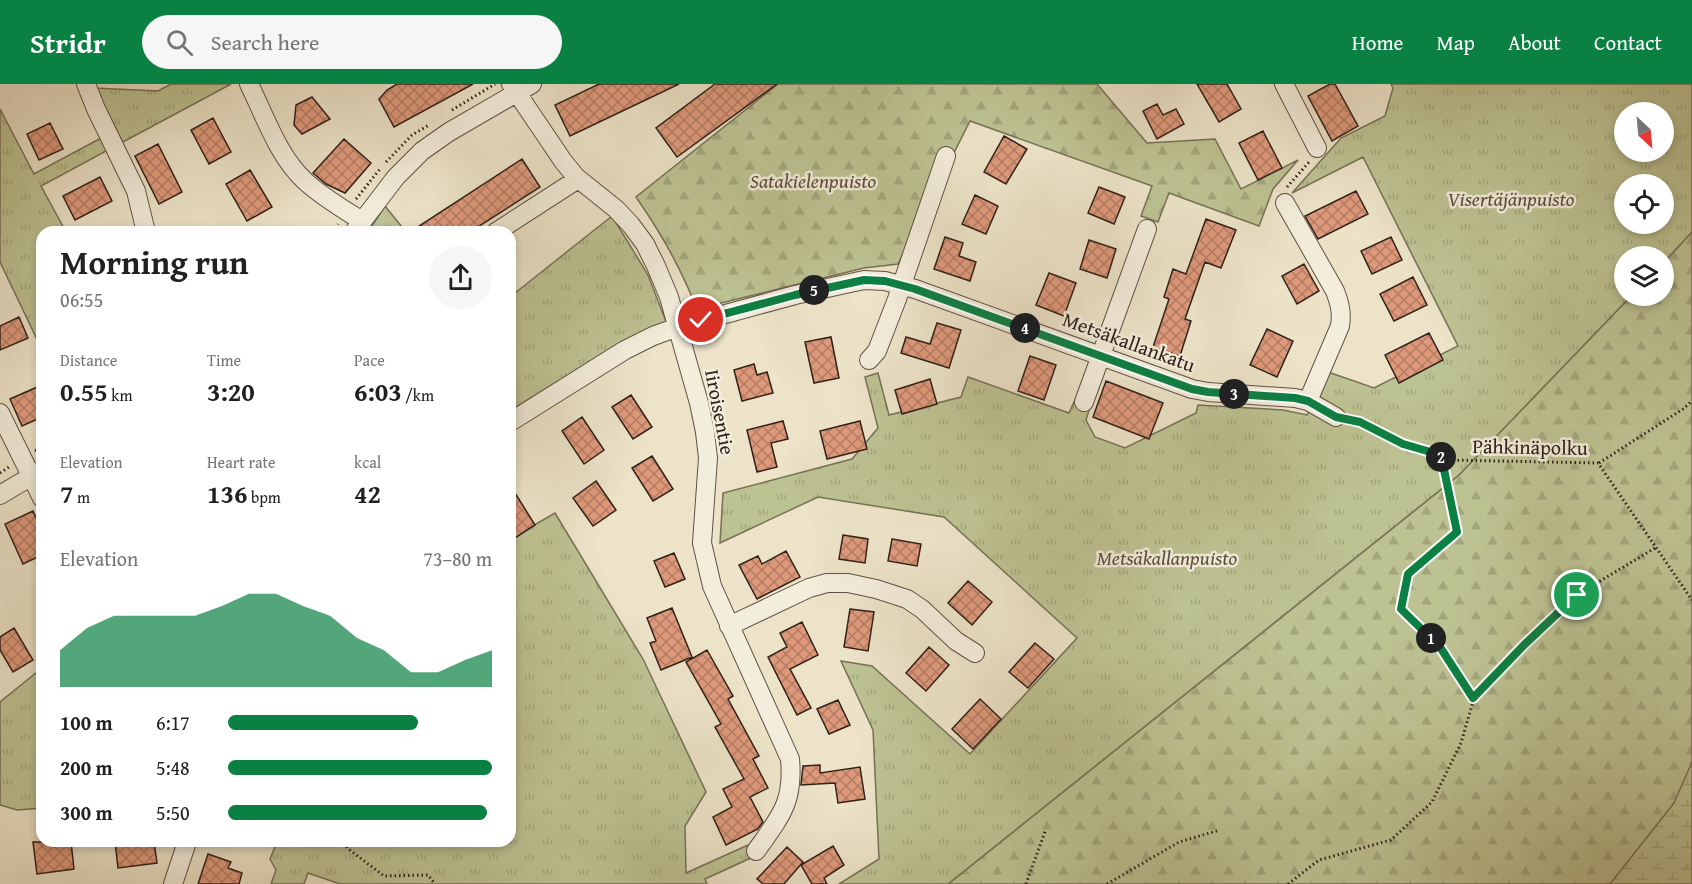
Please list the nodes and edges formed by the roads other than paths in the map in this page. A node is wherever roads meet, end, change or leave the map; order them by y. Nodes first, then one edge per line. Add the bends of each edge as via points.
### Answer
1 (86, 84) edge
2 (249, 84) edge
3 (1284, 84) edge
4 (519, 87) edge
5 (1317, 148) road end
6 (946, 156) dead end
7 (578, 179) junction
8 (1285, 203) road end
9 (145, 226) edge
10 (357, 226) edge
11 (359, 226) edge
12 (505, 226) edge
13 (1147, 229) dead end
14 (902, 285) junction
15 (678, 327) junction
16 (1100, 355) junction
17 (869, 360) dead end
18 (1308, 401) junction
19 (1084, 402) dead end
20 (0, 413) edge
21 (1336, 417) road end
22 (516, 418) edge
23 (36, 471) edge
24 (36, 474) edge
25 (0, 495) edge
26 (729, 626) junction
27 (975, 653) dead end
28 (185, 847) edge
29 (756, 851) dead end
30 (173, 884) edge

1 - 9 street via 136,191
2 - 10 street via 292,166
3 - 5 street
4 - 7 street, Iiroisentie
4 - 11 street via 422,151 396,177
6 - 14 street
7 - 12 street
7 - 15 street, Iiroisentie via 616,209 645,244
8 - 18 street via 1335,291 1342,315
13 - 16 street
14 - 15 street, Metsäkallankatu via 864,280 837,285
14 - 16 street, Metsäkallankatu
14 - 17 street via 877,351
15 - 22 street, Metsäkallankatu via 625,350
15 - 26 street, Iiroisentie via 699,403 708,458 702,543 712,586
16 - 18 street, Metsäkallankatu via 1192,389
16 - 19 street
18 - 21 street, Metsäkallankatu
20 - 23 street
24 - 25 street
26 - 27 street via 809,588 848,583 907,599
26 - 29 street, Iiroisentie via 790,759 789,795 782,813
28 - 30 street

